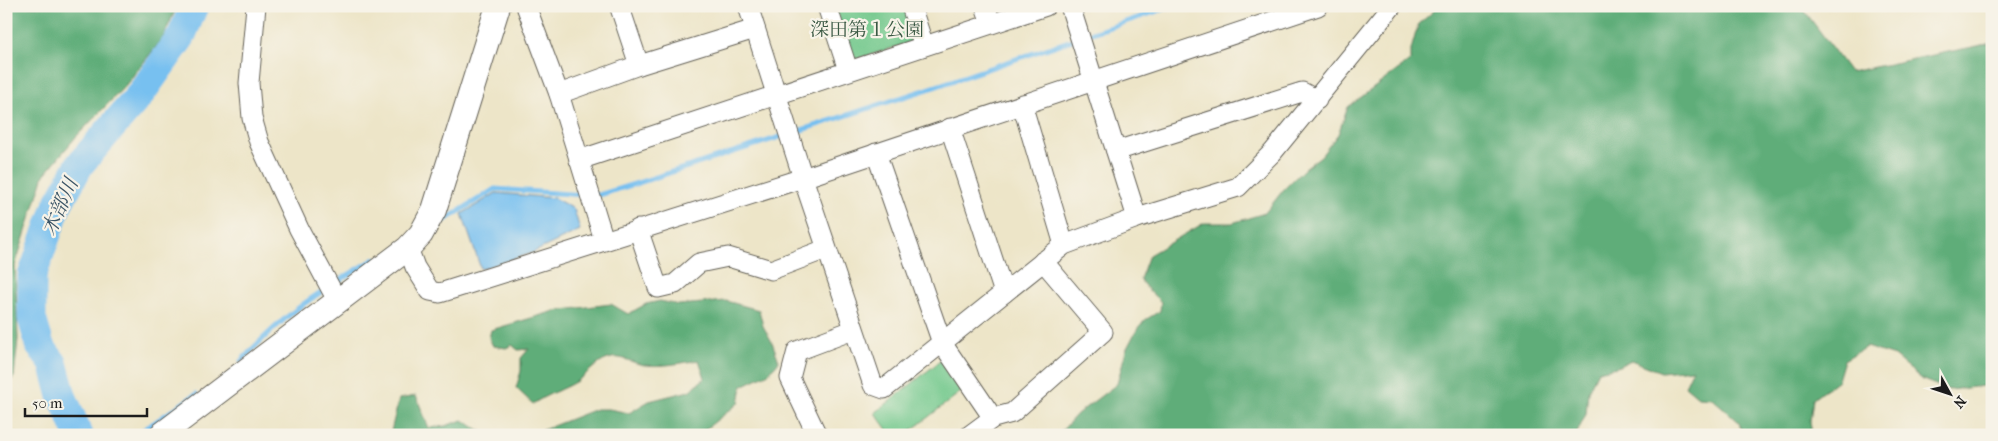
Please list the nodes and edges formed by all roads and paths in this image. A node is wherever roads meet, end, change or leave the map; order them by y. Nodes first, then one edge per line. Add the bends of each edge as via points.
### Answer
1 (256, 6) edge
2 (498, 6) edge
3 (526, 6) edge
4 (623, 6) edge
5 (748, 6) edge
6 (827, 6) edge
7 (911, 6) edge
8 (1046, 6) edge
9 (1070, 6) edge
10 (1318, 6) edge
11 (1392, 6) edge
12 (988, 15) edge
13 (755, 28) junction
14 (924, 46) junction
15 (639, 65) junction
16 (848, 70) junction
17 (1094, 80) junction
18 (559, 94) junction
19 (776, 94) junction
20 (1317, 100) junction
21 (1022, 104) junction
22 (950, 128) junction
23 (1116, 150) junction
24 (876, 153) junction
25 (579, 160) junction
26 (803, 178) junction
27 (1137, 218) junction
28 (638, 229) junction
29 (604, 240) junction
30 (1064, 245) junction
31 (408, 248) junction
32 (826, 248) junction
33 (1043, 261) junction
34 (1004, 292) junction
35 (338, 302) junction
36 (854, 330) junction
37 (942, 343) junction
38 (993, 418) junction
39 (161, 435) edge
40 (817, 435) edge
41 (970, 435) edge

1 - 35 street via 249,83 252,118 259,142 299,229
2 - 31 street via 434,210 422,234
3 - 18 street
4 - 15 street via 620,8
5 - 13 street
6 - 16 street
7 - 14 street
8 - 12 street
9 - 17 street
10 - 17 street
11 - 20 street
12 - 14 street
13 - 15 street
13 - 19 street
14 - 16 street
15 - 18 street
16 - 19 street
17 - 21 street
17 - 23 street
18 - 25 street
19 - 25 street
19 - 26 street
20 - 23 street via 1302,92
20 - 27 street via 1238,187
21 - 22 street
21 - 30 street
22 - 24 street
22 - 34 street
23 - 27 street
24 - 26 street
24 - 37 street
25 - 29 street
26 - 28 street
26 - 32 street
27 - 30 street
28 - 29 street
28 - 32 street via 658,288 675,284 699,263 728,257 771,270
29 - 31 street via 440,294 430,291
30 - 33 street
31 - 35 street
32 - 36 street
33 - 34 street
33 - 38 street via 1103,332 1012,413
34 - 37 street
35 - 39 street
36 - 37 street via 873,385 884,389
36 - 40 street via 797,351 790,378
37 - 38 street
38 - 41 street

